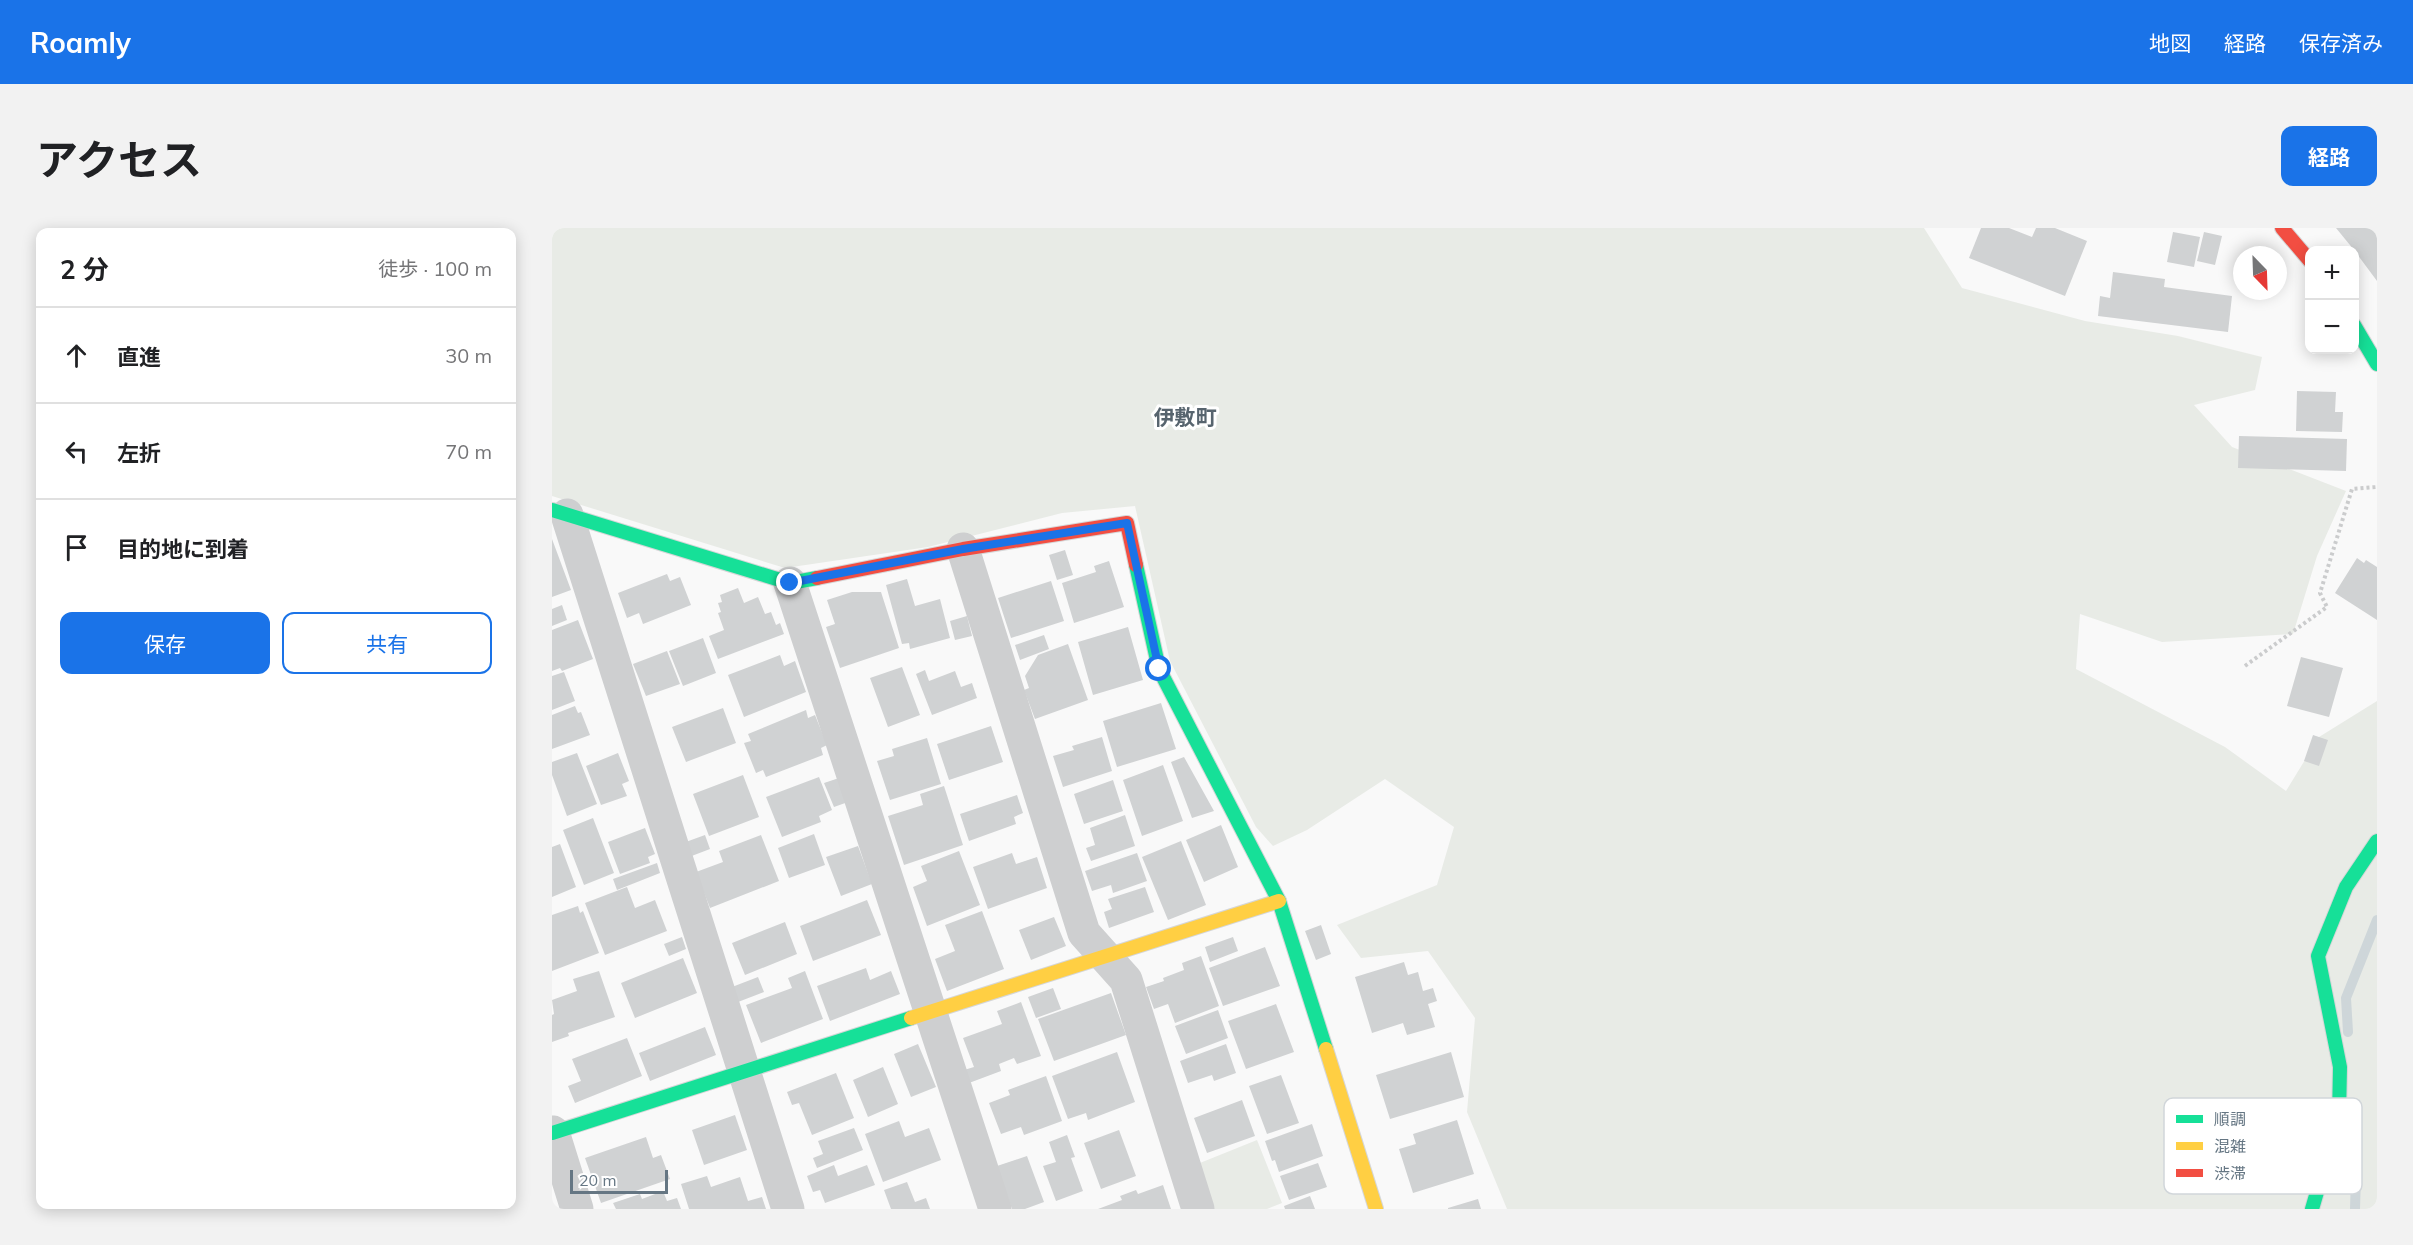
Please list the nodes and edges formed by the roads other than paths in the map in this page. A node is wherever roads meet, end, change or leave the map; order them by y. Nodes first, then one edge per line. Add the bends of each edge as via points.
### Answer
1 (2282, 228) edge
2 (2305, 255) edge
3 (2359, 332) edge
4 (2377, 364) edge
5 (559, 513) edge
6 (963, 549) junction
7 (790, 583) junction
8 (2377, 841) edge
9 (1279, 901) junction
10 (1105, 956) junction
11 (931, 1011) junction
12 (746, 1071) junction
13 (2339, 1098) edge
14 (552, 1131) edge
15 (2316, 1194) edge
16 (577, 1209) edge
17 (788, 1209) edge
18 (995, 1209) edge
19 (1198, 1209) edge
20 (1376, 1209) edge
21 (2312, 1209) edge

1 - 2 main road
3 - 4 main road
5 - 7 main road
5 - 12 street
6 - 7 main road
6 - 9 main road via 1127,523 1159,669
6 - 10 street via 1084,933
7 - 11 street
8 - 13 main road via 2346,887 2318,956 2340,1067
9 - 10 main road
9 - 20 main road
10 - 11 main road
10 - 19 street via 1126,980
11 - 12 main road
11 - 18 street
12 - 14 main road
12 - 17 street
14 - 16 street
15 - 21 main road

